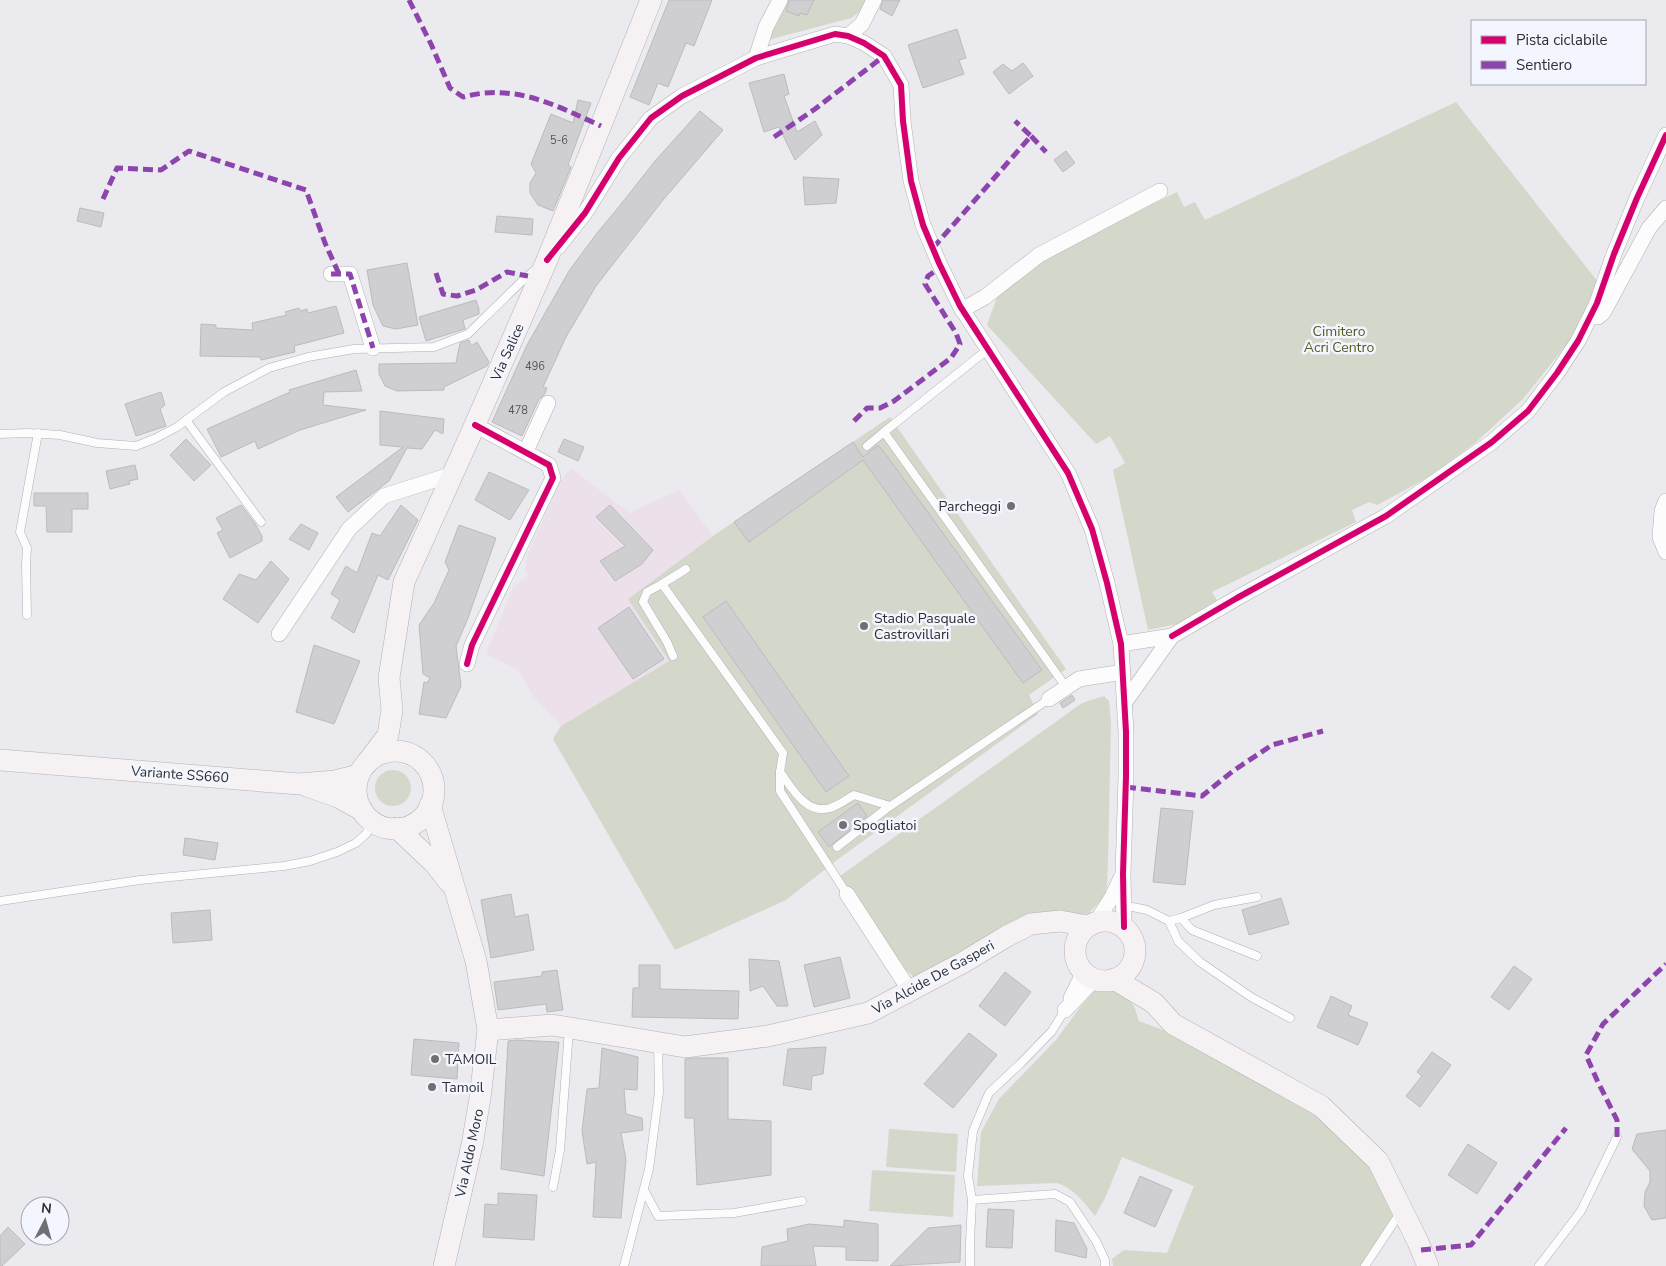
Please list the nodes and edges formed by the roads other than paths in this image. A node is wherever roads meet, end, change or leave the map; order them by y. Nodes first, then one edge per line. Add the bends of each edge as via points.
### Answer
1 (652, 0) edge
2 (780, 0) edge
3 (874, 0) edge
4 (848, 36) junction
5 (756, 58) junction
6 (1666, 135) edge
7 (1160, 191) dead end
8 (1666, 208) edge
9 (547, 260) junction
10 (331, 274) dead end
11 (962, 310) junction
12 (1578, 341) junction
13 (373, 348) junction
14 (987, 350) junction
15 (548, 403) dead end
16 (186, 420) junction
17 (475, 425) junction
18 (884, 432) junction
19 (38, 433) junction
20 (0, 434) edge
21 (867, 446) dead end
22 (526, 452) junction
23 (453, 474) junction
24 (1666, 501) edge
25 (261, 522) dead end
26 (1666, 552) edge
27 (686, 569) dead end
28 (662, 584) junction
29 (27, 615) dead end
30 (279, 634) dead end
31 (1172, 636) junction
32 (1121, 644) junction
33 (673, 656) dead end
34 (467, 664) dead end
35 (1123, 672) junction
36 (1066, 688) junction
37 (1049, 699) joint
38 (1125, 702) junction
39 (392, 710) junction
40 (408, 753) junction
41 (0, 760) edge
42 (362, 769) junction
43 (780, 772) junction
44 (299, 784) junction
45 (430, 806) junction
46 (890, 806) junction
47 (366, 815) junction
48 (397, 828) junction
49 (836, 847) dead end
50 (1123, 874) junction
51 (457, 893) junction
52 (847, 894) joint
53 (1257, 897) dead end
54 (0, 901) edge
55 (1123, 905) junction
56 (1181, 918) junction
57 (1169, 920) junction
58 (1124, 927) junction
59 (1086, 930) junction
60 (1135, 954) junction
61 (1257, 956) dead end
62 (1098, 976) junction
63 (910, 991) junction
64 (1154, 1004) junction
65 (1065, 1010) joint
66 (1290, 1018) dead end
67 (570, 1028) junction
68 (488, 1030) junction
69 (658, 1043) junction
70 (1617, 1137) dead end
71 (553, 1187) dead end
72 (644, 1190) junction
73 (972, 1200) junction
74 (802, 1201) dead end
75 (1402, 1210) junction
76 (444, 1266) edge
77 (624, 1266) edge
78 (970, 1266) edge
79 (1105, 1266) edge
80 (1366, 1266) edge
81 (1428, 1266) edge
82 (1539, 1266) edge

1 - 9 main road, Via Salice
2 - 5 street via 766,27
3 - 4 street via 862,24
4 - 5 street via 835,34
4 - 11 street via 884,56 900,85 911,181 923,225
5 - 9 street via 682,96 651,118 619,158 585,213
6 - 12 street via 1614,254 1597,303
7 - 11 street via 1039,255 985,297
8 - 12 street via 1649,228 1602,313
9 - 13 lane via 468,334 434,347
9 - 17 main road, Via Salice
10 - 13 street via 350,274
11 - 14 street
12 - 31 street via 1528,411 1492,442 1386,516
13 - 16 lane via 308,357 269,368 224,392
14 - 18 lane
14 - 32 street via 1068,472 1092,529
15 - 22 street
16 - 19 lane via 136,446
16 - 25 lane
17 - 22 street
17 - 23 main road, Via Salice
18 - 21 lane
18 - 36 lane
19 - 20 lane
19 - 29 lane via 20,532 27,548
22 - 34 street via 550,465 553,478 472,645
23 - 30 street via 384,496 349,529
23 - 39 main road, Via Salice via 404,582 389,678
24 - 26 street via 1660,538
27 - 28 lane
28 - 33 lane via 647,592 643,602
28 - 43 lane via 783,753
31 - 32 street
31 - 38 street
32 - 35 street
35 - 36 street via 1079,679
35 - 38 street
36 - 37 street
37 - 46 lane
38 - 50 street
39 - 40 main road
39 - 42 main road via 388,735
40 - 42 main road via 397,750 385,752 374,756
40 - 45 main road via 425,765 431,774 433,795
41 - 44 main road, Variante SS660
42 - 44 main road, Variante SS660 via 335,781
42 - 47 main road via 356,787 357,799
43 - 46 lane via 799,798 819,810 832,808 854,795
43 - 52 lane via 780,791
44 - 47 main road via 338,797
45 - 48 main road via 417,822
45 - 51 main road, Via Aldo Moro
46 - 49 lane
47 - 48 main road via 382,827
47 - 54 lane via 367,832 356,843 310,861 140,880
48 - 51 main road, Via Aldo Moro via 435,864
50 - 55 street
50 - 59 street via 1112,897
51 - 68 main road, Via Aldo Moro via 476,961
52 - 63 street
53 - 56 lane via 1214,905
55 - 57 lane via 1148,910
55 - 58 street
56 - 57 lane
56 - 61 lane via 1192,930
57 - 66 lane via 1178,941 1200,962 1251,997
58 - 59 main road via 1106,920
58 - 60 main road via 1131,934
59 - 62 main road via 1075,950 1076,960
59 - 63 main road, Via Alcide De Gasperi via 1057,931 1031,924
60 - 62 main road via 1128,970
60 - 64 main road
62 - 64 main road
62 - 65 street via 1080,980
63 - 69 main road, Via Alcide De Gasperi via 868,1013 768,1036 685,1047
64 - 75 main road via 1173,1024 1322,1106 1378,1161
65 - 73 lane via 1052,1031 989,1093 973,1131 968,1176
67 - 68 main road, Via Alcide De Gasperi via 552,1025
67 - 69 main road, Via Alcide De Gasperi
67 - 71 lane via 560,1150
68 - 76 main road, Via Aldo Moro via 472,1145
69 - 72 lane via 659,1092
70 - 82 lane via 1581,1210
72 - 74 lane via 658,1216 734,1213
72 - 77 lane
73 - 78 lane
73 - 79 lane via 1055,1194 1070,1202 1096,1241
75 - 80 lane
75 - 81 main road

